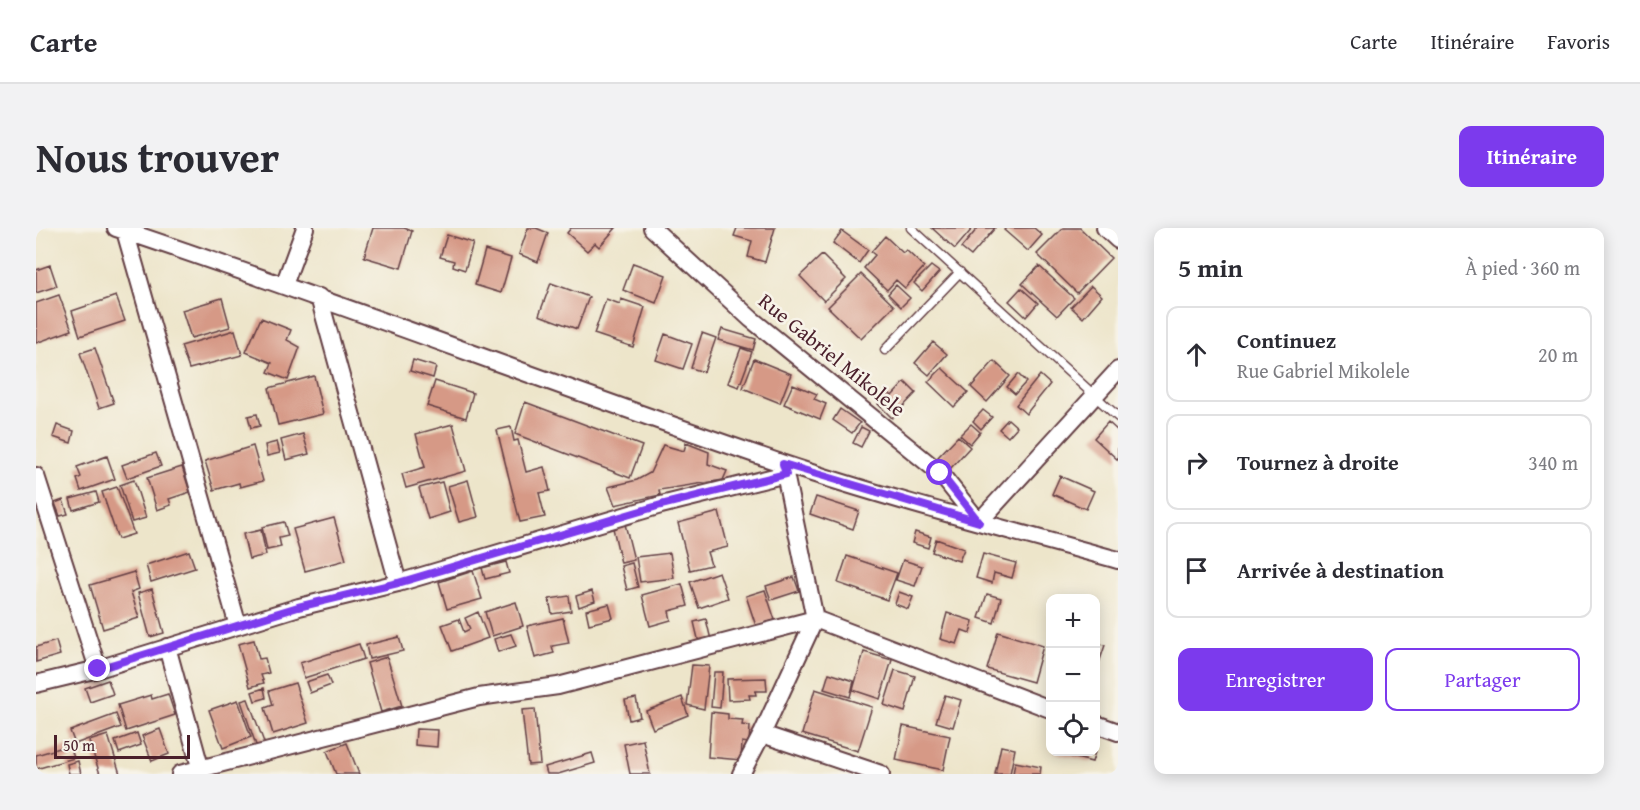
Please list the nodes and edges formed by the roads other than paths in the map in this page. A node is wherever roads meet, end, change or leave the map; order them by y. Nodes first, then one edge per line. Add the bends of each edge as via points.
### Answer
1 (305, 228) edge
2 (652, 228) edge
3 (911, 228) edge
4 (1105, 228) edge
5 (120, 230) edge
6 (1118, 240) edge
7 (960, 272) junction
8 (284, 285) junction
9 (319, 297) junction
10 (885, 350) dead end
11 (1118, 370) edge
12 (1095, 397) junction
13 (1118, 417) edge
14 (784, 469) junction
15 (36, 476) edge
16 (979, 522) junction
17 (1118, 560) edge
18 (398, 583) junction
19 (815, 619) junction
20 (238, 626) junction
21 (167, 647) junction
22 (98, 669) junction
23 (36, 684) edge
24 (1046, 707) edge
25 (1100, 726) edge
26 (1118, 732) edge
27 (762, 734) junction
28 (201, 771) edge
29 (180, 774) edge
30 (741, 774) edge
31 (880, 774) edge

1 - 8 street
2 - 16 street, Rue Gabriel Mikolele via 751,319 940,473
3 - 7 lane
4 - 6 street
5 - 8 street
5 - 20 street
7 - 10 lane
7 - 12 lane
8 - 9 street
9 - 14 street
9 - 18 street
11 - 12 street
12 - 13 lane
12 - 16 street
14 - 16 street
14 - 18 street
14 - 19 street
15 - 22 street
16 - 17 street
18 - 20 street
19 - 24 street
19 - 27 street
19 - 28 street via 558,686 480,697
20 - 21 street
21 - 22 street
21 - 28 street
22 - 23 street
25 - 26 street
27 - 30 street
27 - 31 street
28 - 29 street

